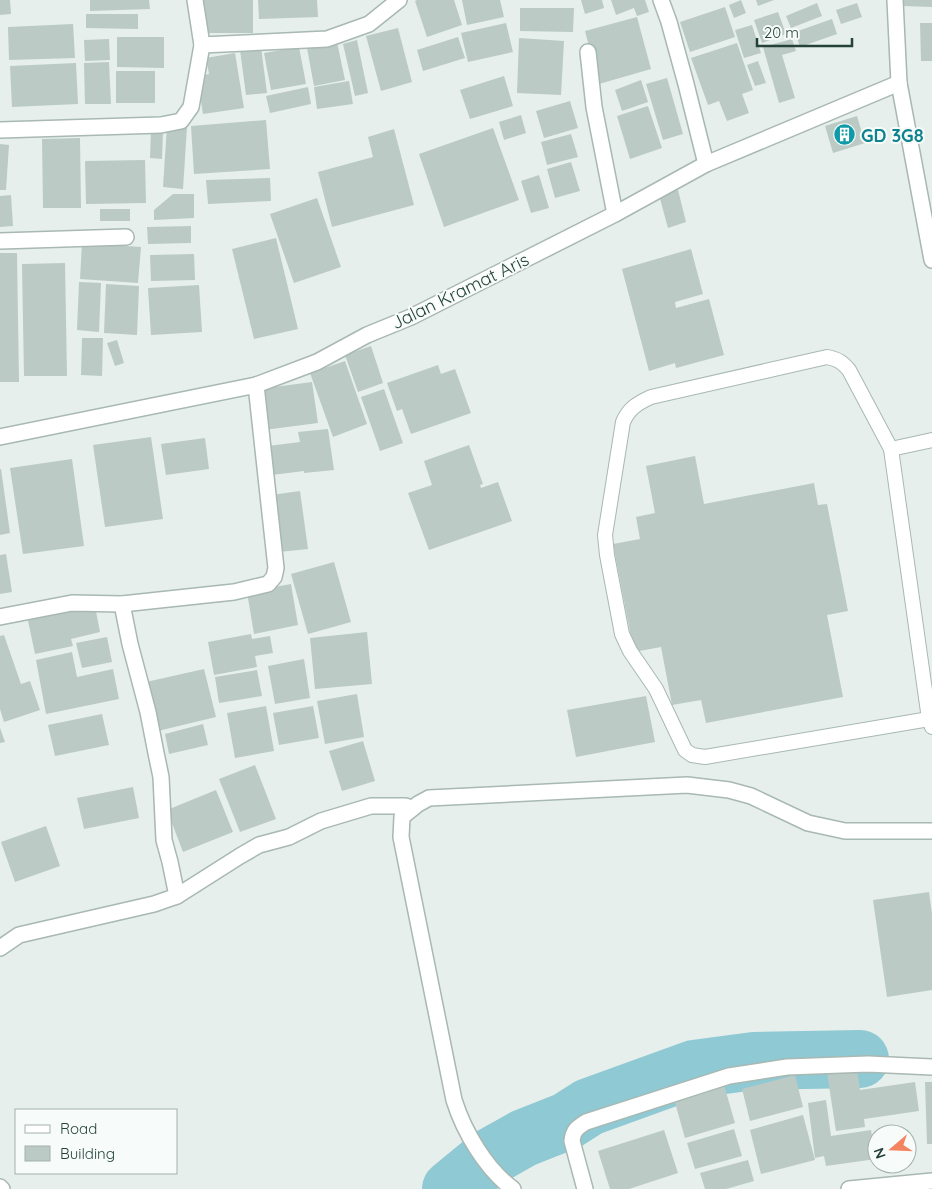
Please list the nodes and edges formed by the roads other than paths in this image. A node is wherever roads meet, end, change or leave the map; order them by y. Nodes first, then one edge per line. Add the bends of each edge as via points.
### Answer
1 (196, 0) edge
2 (399, 0) edge
3 (661, 0) edge
4 (895, 0) edge
5 (202, 45) junction
6 (588, 52) dead end
7 (899, 83) junction
8 (0, 130) edge
9 (706, 164) junction
10 (615, 214) junction
11 (126, 237) dead end
12 (0, 241) edge
13 (932, 260) edge
14 (256, 384) junction
15 (0, 437) edge
16 (932, 440) edge
17 (891, 449) junction
18 (122, 604) junction
19 (0, 617) edge
20 (931, 724) edge
21 (412, 808) junction
22 (932, 831) edge
23 (177, 896) junction
24 (0, 948) edge
25 (932, 1067) edge
26 (932, 1181) edge
27 (508, 1186) edge
28 (585, 1189) edge
29 (849, 1189) edge

1 - 5 street
2 - 5 street via 369,24 326,38
3 - 9 street
4 - 7 street
5 - 8 street via 191,107 181,122
6 - 10 street via 594,107
7 - 9 street, Jalan Kramat Aris
7 - 13 street
9 - 10 street, Jalan Kramat Aris
10 - 14 street, Jalan Kramat Aris via 317,362
11 - 12 street
14 - 15 street, Jalan Kramat Aris
14 - 18 street via 276,568 274,577 268,584 234,592
16 - 17 lane
17 - 20 lane
17 - 20 lane via 849,370 834,358 651,397 630,409 623,422 605,535 607,555 622,634 656,689 684,750 692,755 705,756
18 - 19 street via 72,603
18 - 23 street via 161,778 164,840
21 - 22 street via 430,798 687,786 729,790 751,796 808,823 845,831
21 - 23 street via 372,806 259,845
21 - 27 street via 402,817 402,847 454,1100 479,1151
23 - 24 street via 19,935
25 - 28 street via 868,1064 787,1067 729,1076 586,1122 578,1127 572,1141
26 - 29 street

